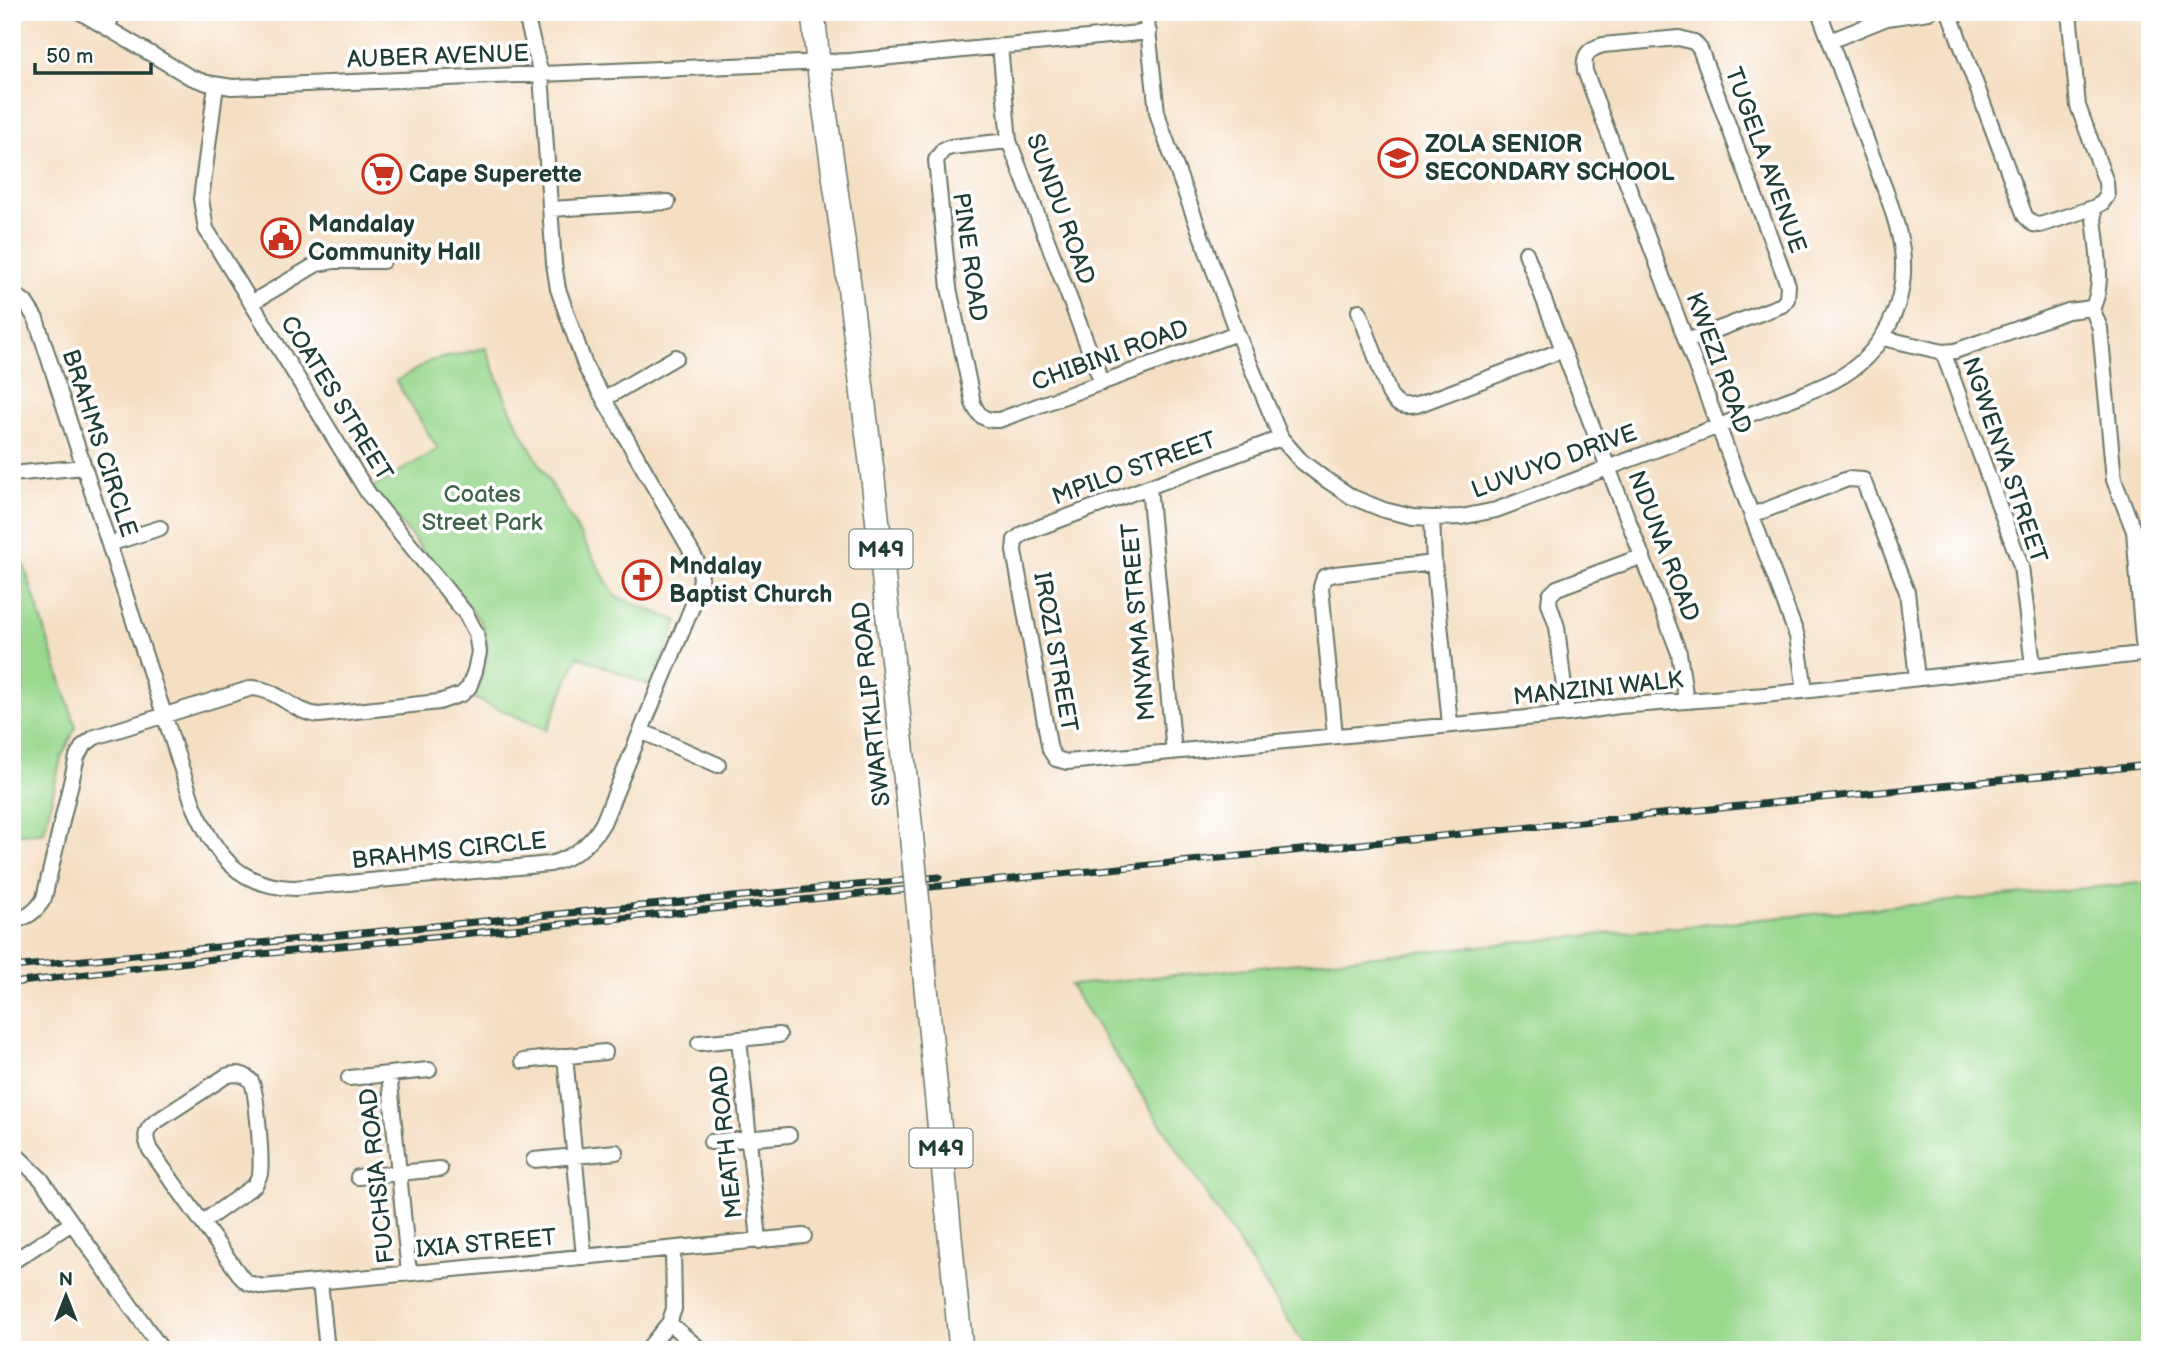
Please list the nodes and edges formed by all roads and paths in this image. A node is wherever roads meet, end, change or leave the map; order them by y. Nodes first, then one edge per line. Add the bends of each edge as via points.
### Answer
1 (80, 12) edge
2 (114, 12) edge
3 (525, 12) edge
4 (813, 12) edge
5 (1146, 12) edge
6 (1819, 12) edge
7 (1929, 12) edge
8 (1949, 12) edge
9 (2069, 12) edge
10 (107, 28) junction
11 (1149, 32) junction
12 (1830, 40) junction
13 (1000, 46) junction
14 (1587, 53) joint
15 (818, 62) junction
16 (541, 74) junction
17 (216, 85) junction
18 (1009, 141) junction
19 (668, 202) dead end
20 (2093, 208) junction
21 (550, 209) junction
22 (1526, 253) dead end
23 (383, 261) dead end
24 (12, 293) edge
25 (251, 303) junction
26 (2092, 309) junction
27 (1359, 311) dead end
28 (1237, 332) junction
29 (1883, 338) junction
30 (1687, 341) junction
31 (1563, 350) junction
32 (1943, 352) junction
33 (676, 357) dead end
34 (1102, 383) junction
35 (604, 399) junction
36 (999, 420) joint
37 (1717, 426) junction
38 (1281, 439) junction
39 (84, 467) junction
40 (1610, 467) junction
41 (12, 474) edge
42 (1149, 487) junction
43 (1752, 515) junction
44 (1432, 519) junction
45 (160, 528) dead end
46 (109, 544) junction
47 (1014, 551) joint
48 (1643, 556) junction
49 (1434, 563) junction
50 (2147, 653) edge
51 (2033, 666) junction
52 (1917, 678) junction
53 (1805, 690) junction
54 (1686, 701) junction
55 (1567, 714) junction
56 (163, 715) junction
57 (1450, 724) junction
58 (641, 731) junction
59 (1335, 736) junction
60 (1174, 752) junction
61 (1056, 759) joint
62 (719, 765) dead end
63 (12, 920) edge
64 (779, 1035) dead end
65 (739, 1039) junction
66 (699, 1043) dead end
67 (605, 1052) dead end
68 (565, 1056) junction
69 (523, 1060) dead end
70 (429, 1070) dead end
71 (389, 1074) junction
72 (349, 1078) dead end
73 (789, 1135) dead end
74 (748, 1139) junction
75 (711, 1142) dead end
76 (12, 1151) edge
77 (616, 1152) dead end
78 (575, 1156) junction
79 (534, 1160) dead end
80 (440, 1169) dead end
81 (399, 1173) junction
82 (358, 1177) dead end
83 (204, 1222) junction
84 (72, 1223) junction
85 (804, 1236) dead end
86 (759, 1241) junction
87 (673, 1249) junction
88 (584, 1257) junction
89 (12, 1262) edge
90 (409, 1273) junction
91 (320, 1282) junction
92 (668, 1323) junction
93 (162, 1350) edge
94 (327, 1350) edge
95 (647, 1350) edge
96 (701, 1350) edge
97 (961, 1350) edge

1 - 10 street, AUBER AVENUE
2 - 10 street
3 - 16 street, BRAHMS CIRCLE
4 - 15 main road, SWARTKLIP ROAD / M49
5 - 11 street, LUVUYO DRIVE
6 - 12 street, LUVUYO DRIVE
7 - 12 street via 1887,18
8 - 20 street via 2028,221 2040,225
9 - 20 street via 2078,106 2106,181 2107,196
10 - 17 street, AUBER AVENUE via 190,77
11 - 13 street, AUBER AVENUE
11 - 28 street, LUVUYO DRIVE via 1162,130
12 - 29 street, LUVUYO DRIVE via 1902,251 1899,299
13 - 15 street, AUBER AVENUE
13 - 18 street, SUNDU ROAD
14 - 30 street, KWEZI ROAD via 1585,71
14 - 30 street, TUGELA AVENUE via 1603,45 1679,38 1694,42 1788,285 1782,305
15 - 16 street, AUBER AVENUE
15 - 97 main road, SWARTKLIP ROAD / M49, bridge via 871,457
16 - 17 street, AUBER AVENUE via 232,88
16 - 21 street, BRAHMS CIRCLE
17 - 25 street, COATES STREET via 201,209 206,229
18 - 34 street, SUNDU ROAD
18 - 36 street, PINE ROAD via 943,150 935,169 949,288 973,403 983,418
19 - 21 street
20 - 26 street via 2099,285
21 - 35 street, BRAHMS CIRCLE via 558,289 583,361
22 - 31 street, NDUNA ROAD
23 - 25 street via 317,264
24 - 39 street, BRAHMS CIRCLE via 25,302 36,320
25 - 56 street, COATES STREET via 368,493 473,624 479,652 475,671 462,694 439,702 319,715 270,691 252,688
26 - 32 street via 2068,310 1967,348
26 - 50 street via 2100,328 2114,480 2134,531
27 - 31 street via 1389,393 1400,406 1416,405
28 - 34 street, CHIBINI ROAD
28 - 38 street, LUVUYO DRIVE
29 - 32 street
29 - 37 street, LUVUYO DRIVE via 1837,379
30 - 37 street, KWEZI ROAD
31 - 40 street, NDUNA ROAD
32 - 51 street, NGWENYA STREET via 2021,566
33 - 35 street
34 - 36 street, CHIBINI ROAD
35 - 58 street, BRAHMS CIRCLE via 701,571 699,590
37 - 40 street, LUVUYO DRIVE
37 - 43 street, KWEZI ROAD
38 - 42 street, MPILO STREET
38 - 44 street, LUVUYO DRIVE via 1301,461 1352,497 1384,510
39 - 41 street
39 - 46 street, BRAHMS CIRCLE
40 - 44 street, LUVUYO DRIVE via 1496,510
40 - 48 street, NDUNA ROAD
42 - 47 street, MPILO STREET via 1024,533 1015,540
42 - 60 street, MNYAMA STREET
43 - 52 street via 1848,479 1863,480 1907,592
43 - 53 street, KWEZI ROAD via 1797,636
44 - 49 street
45 - 46 street
46 - 56 street, BRAHMS CIRCLE
47 - 61 street, IROZI STREET via 1050,750
48 - 54 street, NDUNA ROAD via 1679,653
48 - 55 street via 1557,588 1550,595
49 - 57 street
49 - 59 street via 1324,577 1321,587
50 - 51 street, MANZINI WALK
51 - 52 street, MANZINI WALK
52 - 53 street, MANZINI WALK
53 - 54 street, MANZINI WALK
54 - 55 street, MANZINI WALK
55 - 57 street, MANZINI WALK
56 - 58 street, BRAHMS CIRCLE via 193,804 215,848 240,873 284,888 550,864 568,858 598,832
56 - 63 street, COATES STREET via 95,737 83,746 44,898 28,916
57 - 59 street, MANZINI WALK
58 - 62 street
59 - 60 street, MANZINI WALK
60 - 61 street, MANZINI WALK via 1067,762
64 - 65 street
65 - 66 street
65 - 74 street, MEATH ROAD
67 - 68 street
68 - 69 street
68 - 78 street
70 - 71 street
71 - 72 street
71 - 81 street, FUCHSIA ROAD
73 - 74 street
74 - 75 street
74 - 86 street, MEATH ROAD
76 - 84 street via 41,1179
77 - 78 street
78 - 79 street
78 - 88 street
80 - 81 street
81 - 82 street
81 - 90 street, FUCHSIA ROAD
83 - 83 street, IXIA STREET via 255,1185 260,1174 255,1089 240,1074 226,1076 146,1132 150,1150
83 - 91 street, IXIA STREET via 248,1283 263,1287
84 - 89 street
84 - 93 street
85 - 86 street, IXIA STREET
86 - 87 street, IXIA STREET
87 - 88 street, IXIA STREET
87 - 92 street via 674,1309
88 - 90 street, IXIA STREET
90 - 91 street, IXIA STREET
91 - 94 street
92 - 95 street
92 - 96 street

